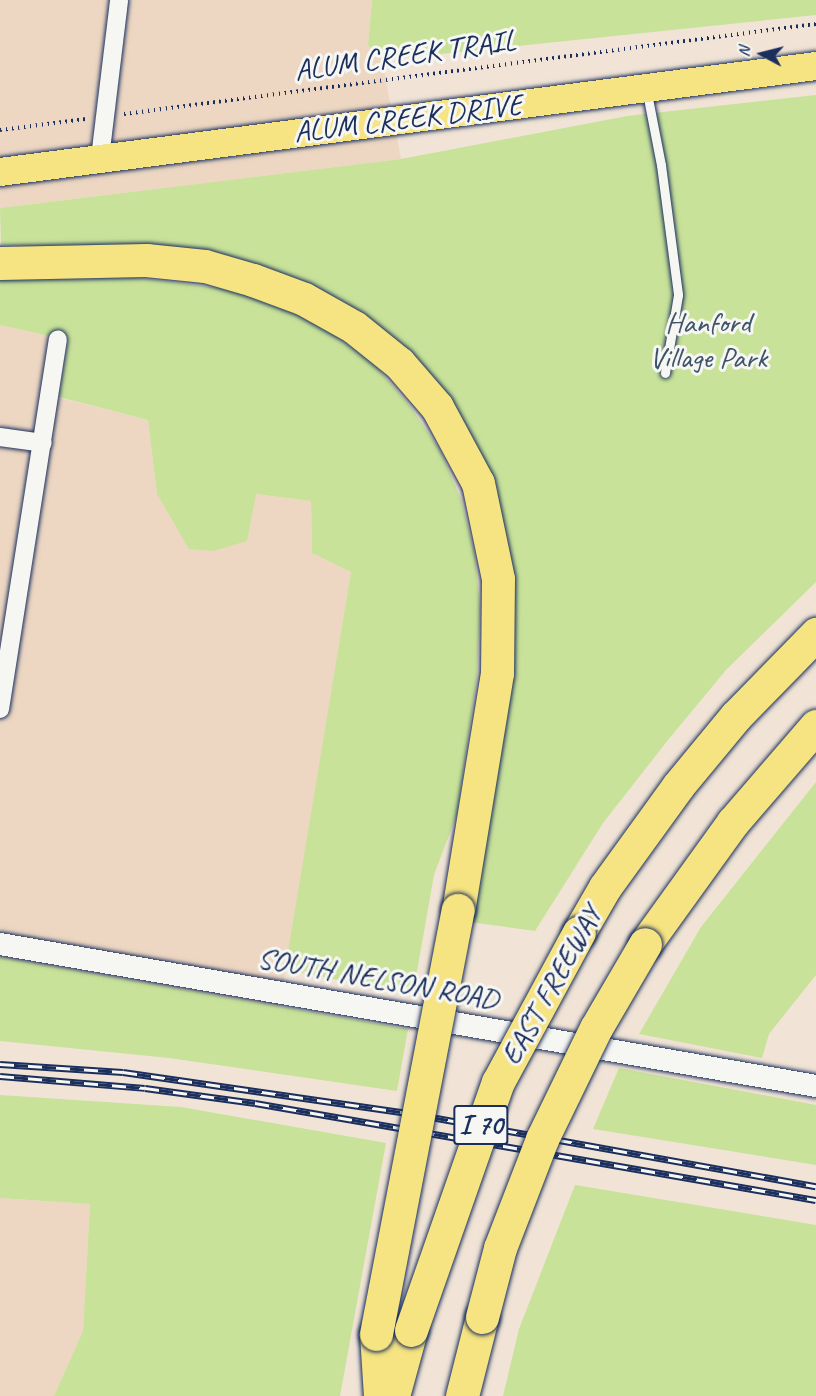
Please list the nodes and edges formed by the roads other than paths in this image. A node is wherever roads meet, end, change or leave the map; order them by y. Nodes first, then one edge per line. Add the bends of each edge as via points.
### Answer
1 (119, 0) edge
2 (816, 66) edge
3 (646, 87) junction
4 (100, 158) junction
5 (0, 172) edge
6 (0, 263) edge
7 (58, 340) dead end
8 (665, 373) dead end
9 (0, 437) edge
10 (43, 442) junction
11 (7, 619) edge
12 (816, 634) edge
13 (0, 710) edge
14 (816, 726) edge
15 (0, 944) edge
16 (816, 1086) edge
17 (380, 1396) edge
18 (393, 1396) edge
19 (462, 1396) edge

1 - 4 street
2 - 3 main road, ALUM CREEK DRIVE
3 - 4 main road, ALUM CREEK DRIVE
3 - 8 lane via 678,295
4 - 5 main road, ALUM CREEK DRIVE
6 - 17 highway, bridge via 146,260 205,266 304,299 354,327 399,363 437,407 478,483 498,579 497,673 458,910 376,1334
7 - 10 street
9 - 10 street
10 - 11 street
11 - 13 street
12 - 18 highway, EAST FREEWAY / I 70, bridge via 736,716 678,786 605,887 579,932 498,1082 411,1330
14 - 19 highway, EAST FREEWAY / I 70, bridge via 733,822 645,944 596,1028 542,1139 500,1248
15 - 16 street, SOUTH NELSON ROAD

